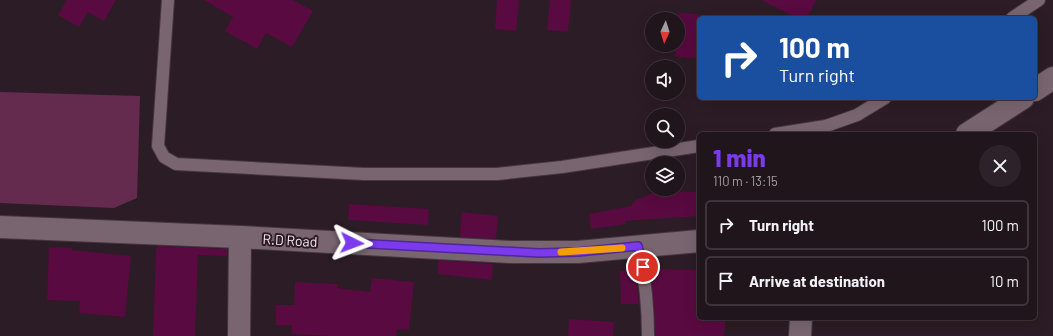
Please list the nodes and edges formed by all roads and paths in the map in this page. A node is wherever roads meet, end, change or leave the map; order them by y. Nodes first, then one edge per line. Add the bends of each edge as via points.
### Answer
1 (168, 0) edge
2 (1039, 0) edge
3 (1015, 16) edge
4 (1053, 78) edge
5 (1037, 89) edge
6 (882, 100) edge
7 (1020, 100) edge
8 (788, 132) edge
9 (970, 132) edge
10 (697, 146) edge
11 (0, 227) edge
12 (240, 237) junction
13 (697, 241) edge
14 (638, 246) junction
15 (801, 320) edge
16 (240, 336) edge
17 (648, 336) edge
18 (800, 336) edge

1 - 10 lane via 158,146 164,157 176,164 364,174 497,174
2 - 3 lane
4 - 5 street
6 - 8 lane via 857,115 826,126
7 - 9 street
11 - 12 street, R.D Road
12 - 14 street, R.D Road via 511,252 578,252
12 - 16 street
13 - 14 street, R.D Road
14 - 17 lane via 647,298
15 - 18 street

